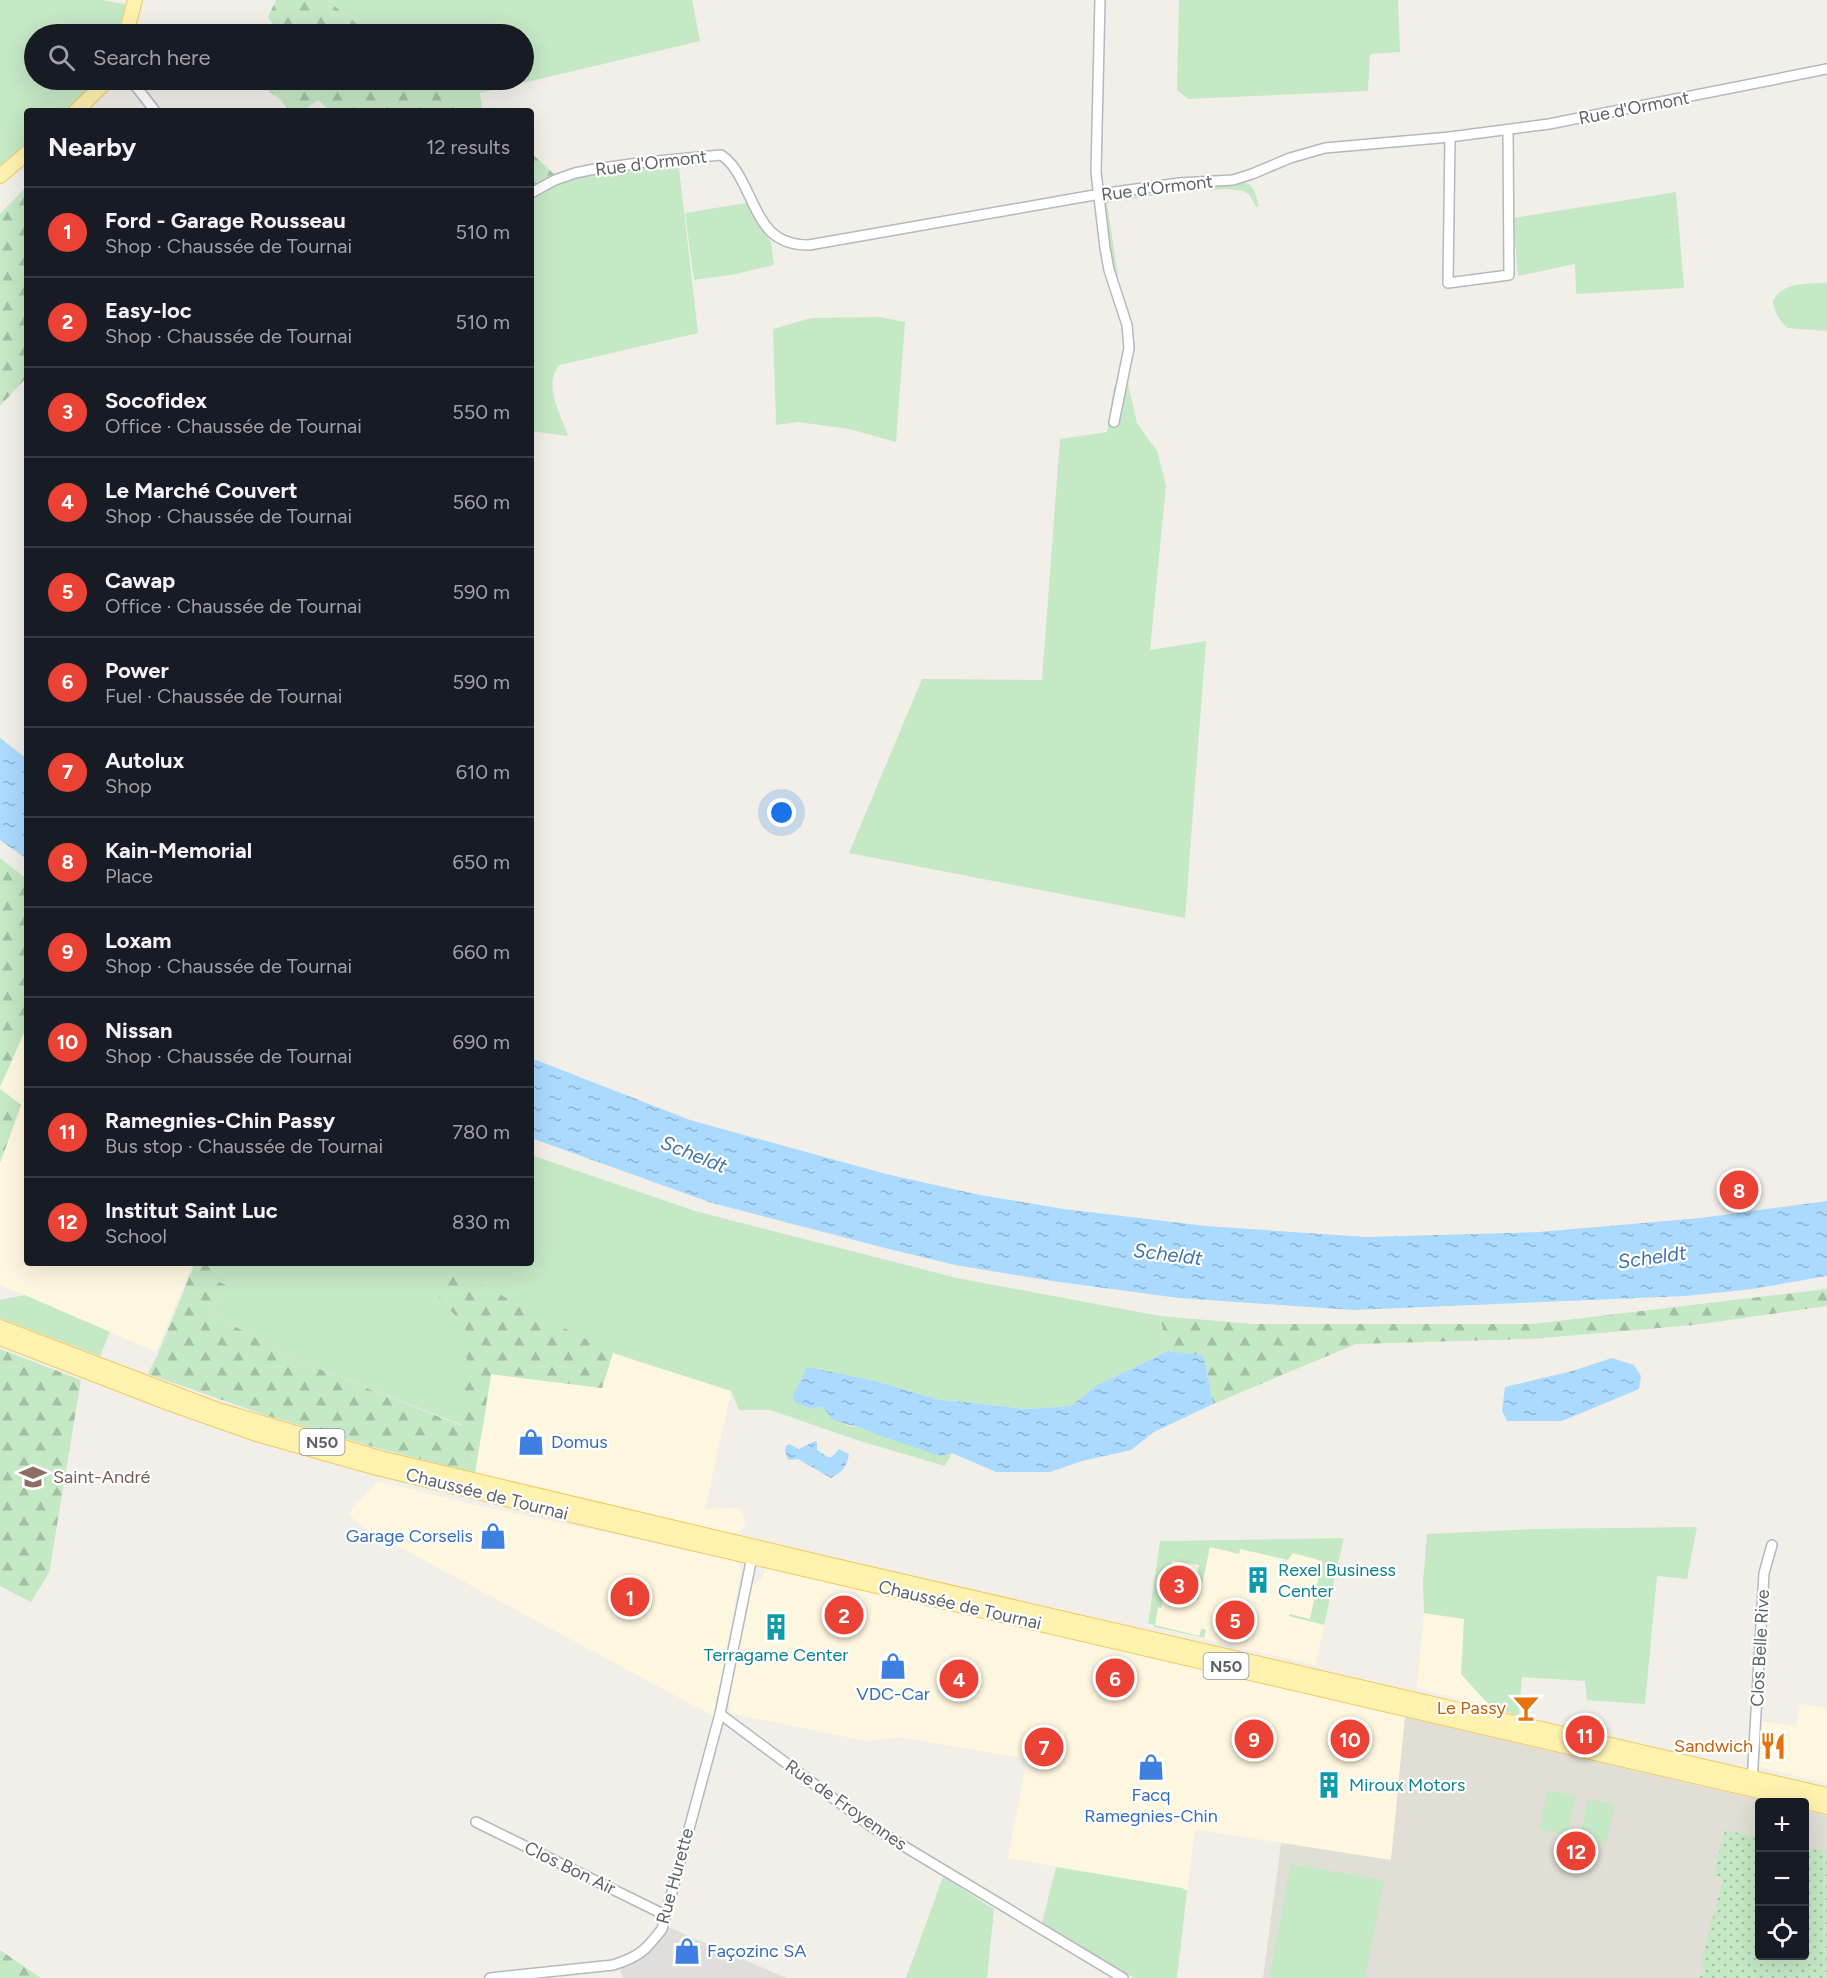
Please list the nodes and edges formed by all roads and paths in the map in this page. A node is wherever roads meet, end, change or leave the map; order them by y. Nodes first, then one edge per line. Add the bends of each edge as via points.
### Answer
1 (135, 0) edge
2 (1100, 0) edge
3 (129, 24) edge
4 (1827, 69) edge
5 (98, 90) edge
6 (139, 90) edge
7 (79, 108) edge
8 (153, 108) edge
9 (1508, 130) junction
10 (1450, 136) junction
11 (24, 156) edge
12 (0, 176) edge
13 (534, 191) edge
14 (1100, 194) junction
15 (1114, 422) dead end
16 (0, 1327) edge
17 (0, 1338) edge
18 (1772, 1545) dead end
19 (753, 1552) junction
20 (720, 1714) junction
21 (1752, 1783) junction
22 (1827, 1795) edge
23 (1827, 1807) edge
24 (476, 1822) dead end
25 (665, 1915) junction
26 (490, 1978) edge
27 (1123, 1978) edge

1 - 3 main road
2 - 14 street via 1096,172
4 - 9 street, Rue d'Ormont
5 - 7 main road
6 - 8 street
9 - 10 street, Rue d'Ormont
9 - 10 street via 1509,275 1448,283
10 - 14 street, Rue d'Ormont via 1325,148 1233,180
11 - 12 main road
13 - 14 street, Rue d'Ormont via 585,171 721,155 737,172 770,232 779,240 797,245
14 - 15 street via 1109,270 1127,324 1129,348
16 - 19 main road, Chaussée de Tournai / N50 via 218,1410 321,1442
17 - 19 main road, Chaussée de Tournai / N50 via 256,1434 377,1468
18 - 21 street, Clos Belle Rive via 1764,1573
19 - 20 street
19 - 21 main road, Chaussée de Tournai / N50
20 - 25 street, Rue Hurette
20 - 27 street, Rue de Froyennes via 872,1827
21 - 22 main road, Chaussée de Tournai / N50
21 - 23 main road, Chaussée de Tournai / N50
24 - 25 street, Clos Bon Air
25 - 26 street, Rue Hurette via 662,1929 649,1947 631,1960 594,1968

